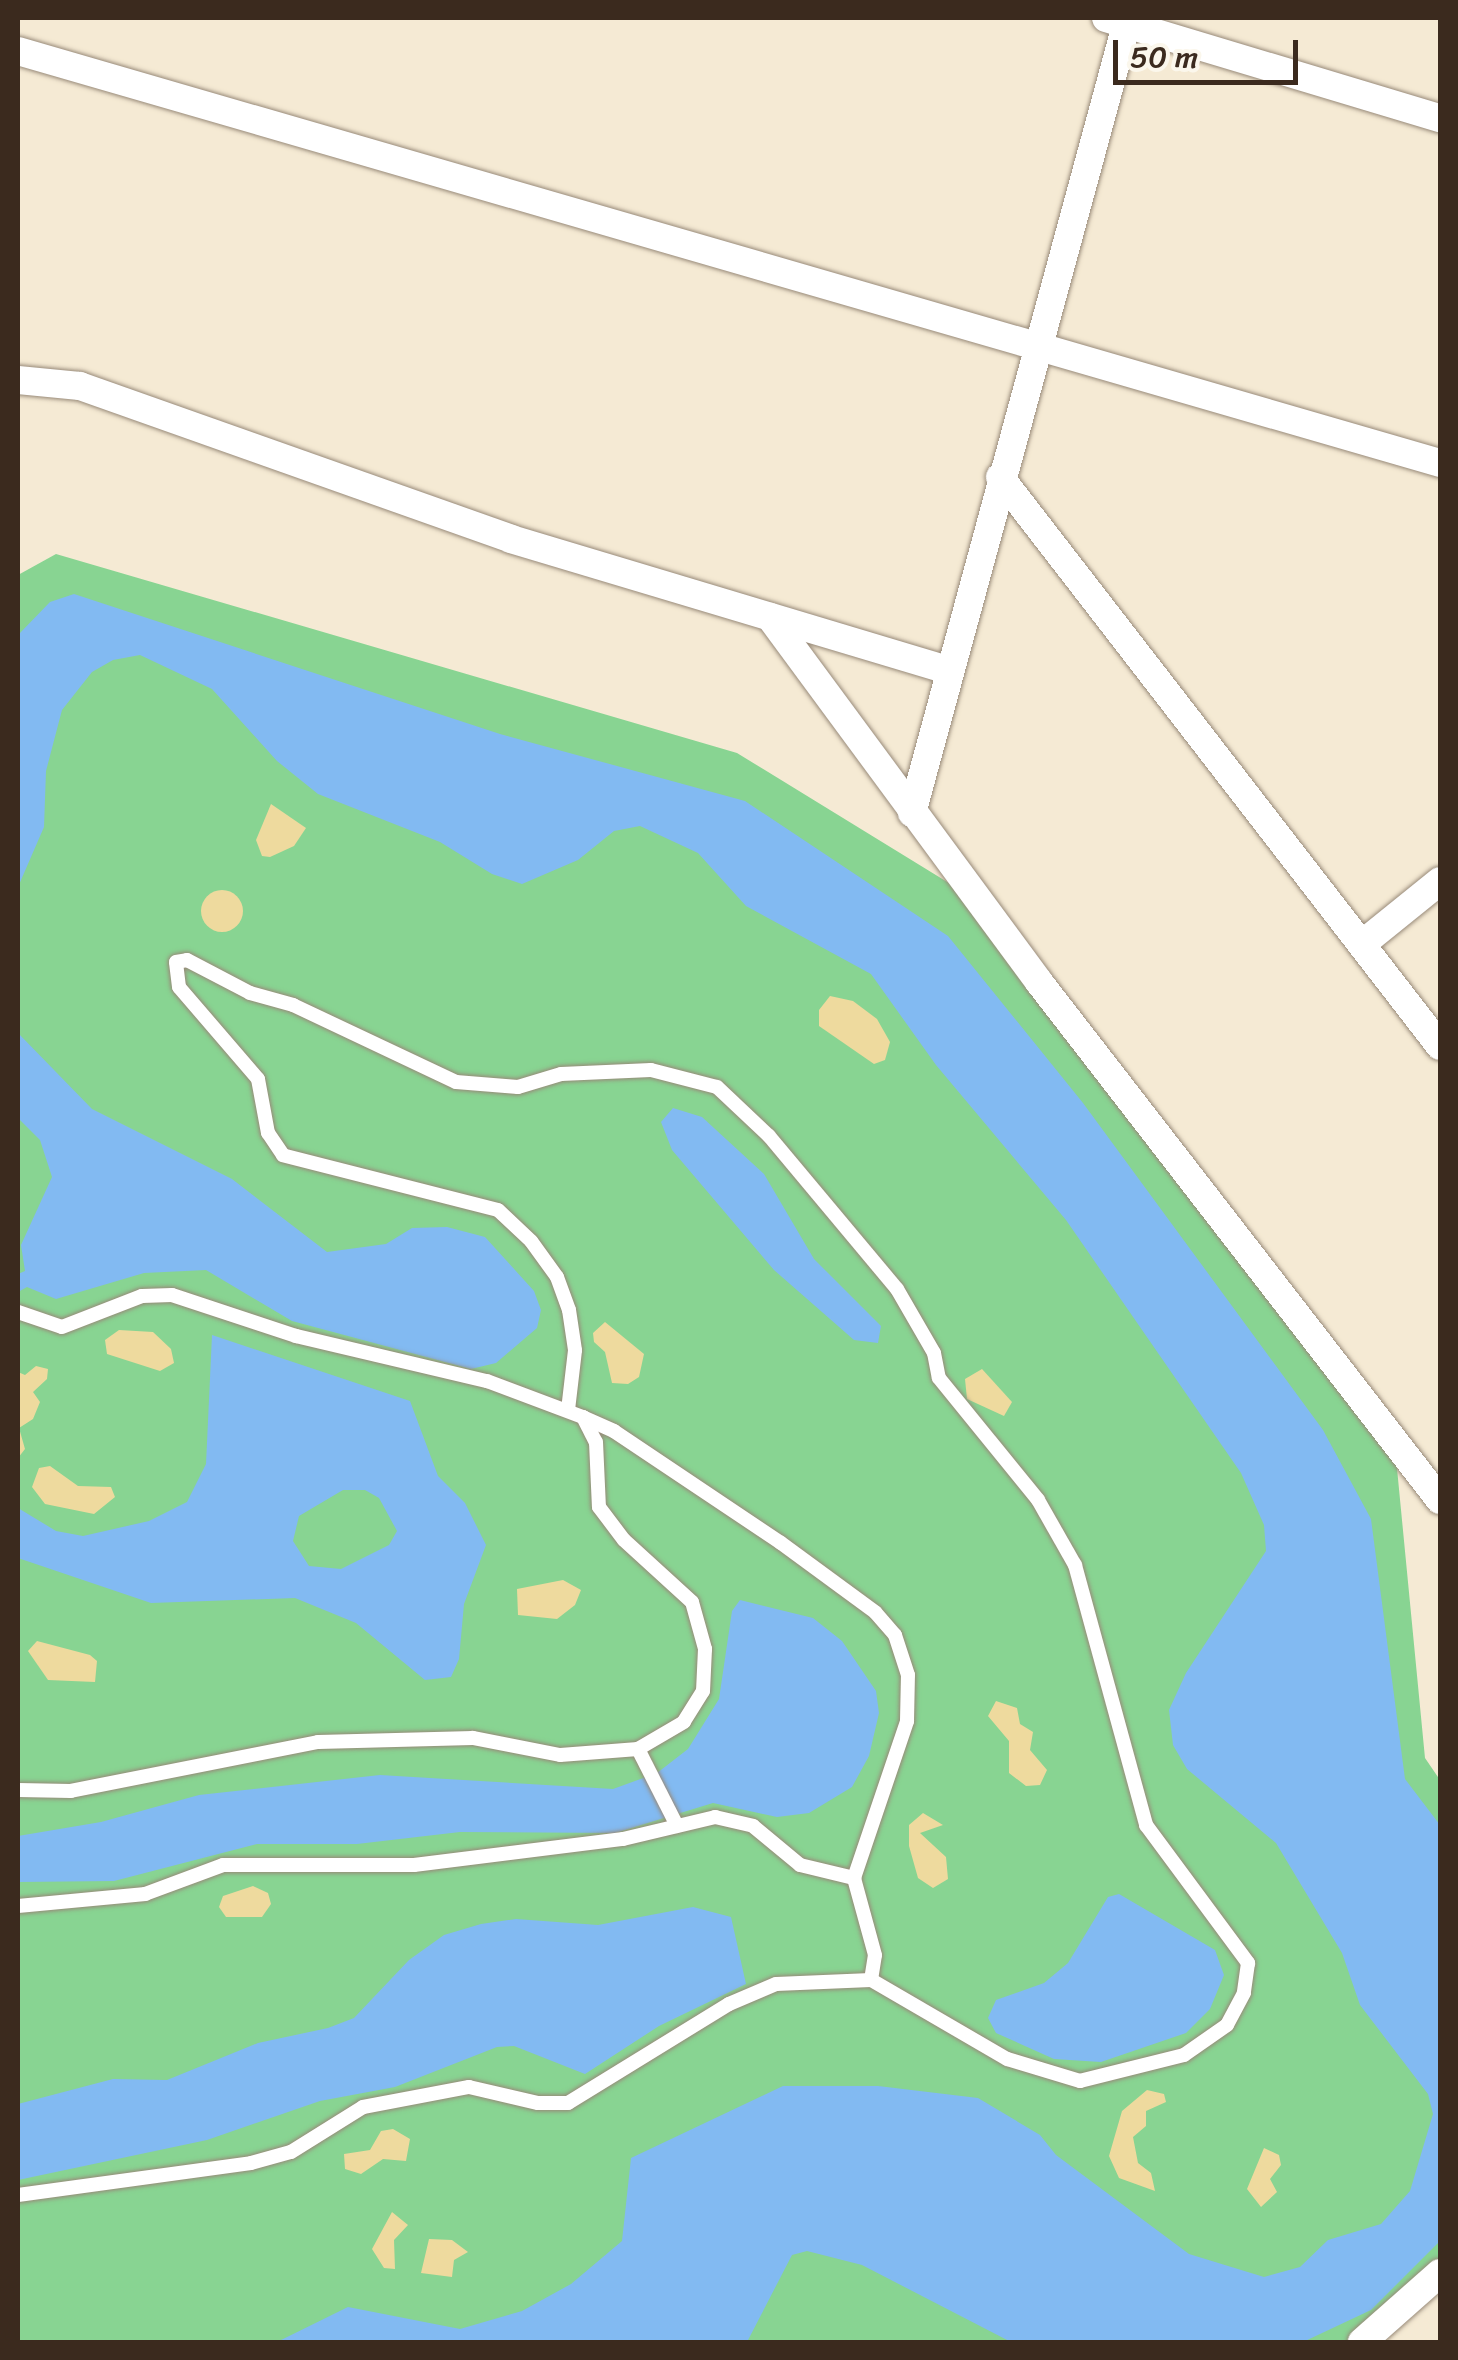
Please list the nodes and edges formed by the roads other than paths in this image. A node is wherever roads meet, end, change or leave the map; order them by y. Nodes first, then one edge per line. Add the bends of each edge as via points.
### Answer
1 (1120, 20) edge
2 (18, 50) edge
3 (1440, 118) edge
4 (1034, 348) junction
5 (18, 380) edge
6 (1440, 463) edge
7 (1000, 477) junction
8 (770, 617) junction
9 (950, 671) junction
10 (912, 813) junction
11 (1440, 881) edge
12 (1362, 944) junction
13 (1440, 1046) edge
14 (18, 1312) edge
15 (568, 1410) junction
16 (584, 1418) junction
17 (1440, 1500) edge
18 (640, 1753) junction
19 (18, 1790) edge
20 (676, 1823) junction
21 (854, 1878) junction
22 (18, 1906) edge
23 (871, 1980) junction
24 (18, 2195) edge
25 (1440, 2273) edge
26 (1362, 2342) edge

1 - 3 street
1 - 4 street
2 - 4 street
4 - 6 street
4 - 7 street
5 - 8 street via 80,386 510,539
7 - 9 street
7 - 12 street
8 - 9 street
8 - 10 street
9 - 10 street
10 - 17 street
11 - 12 street
12 - 13 street
14 - 15 lane via 62,1328 142,1296 172,1295 296,1336 487,1381
15 - 16 lane
15 - 23 lane via 574,1350 569,1310 558,1277 531,1241 498,1210 283,1155 268,1133 258,1078 179,987 176,962 187,960 250,993 294,1005 456,1082 518,1087 561,1074 651,1070 717,1086 769,1136 897,1290 934,1353 939,1378 1038,1500 1074,1565 1097,1626 1146,1824 1248,1963 1244,1994 1227,2025 1184,2055 1080,2081 1007,2059
16 - 18 lane via 596,1442 599,1507 624,1540 692,1602 705,1649 703,1691 684,1722
16 - 21 lane via 668,1466 840,1584 895,1635 908,1674 908,1721
18 - 19 lane via 560,1756 473,1738 318,1742 71,1791
18 - 20 lane
20 - 21 lane via 716,1817 754,1826 800,1865
20 - 22 lane via 623,1840 414,1865 223,1865 144,1894
21 - 23 lane via 872,1939
23 - 24 lane via 776,1984 728,2004 568,2103 538,2104 469,2087 363,2107 291,2152 250,2163
25 - 26 street

